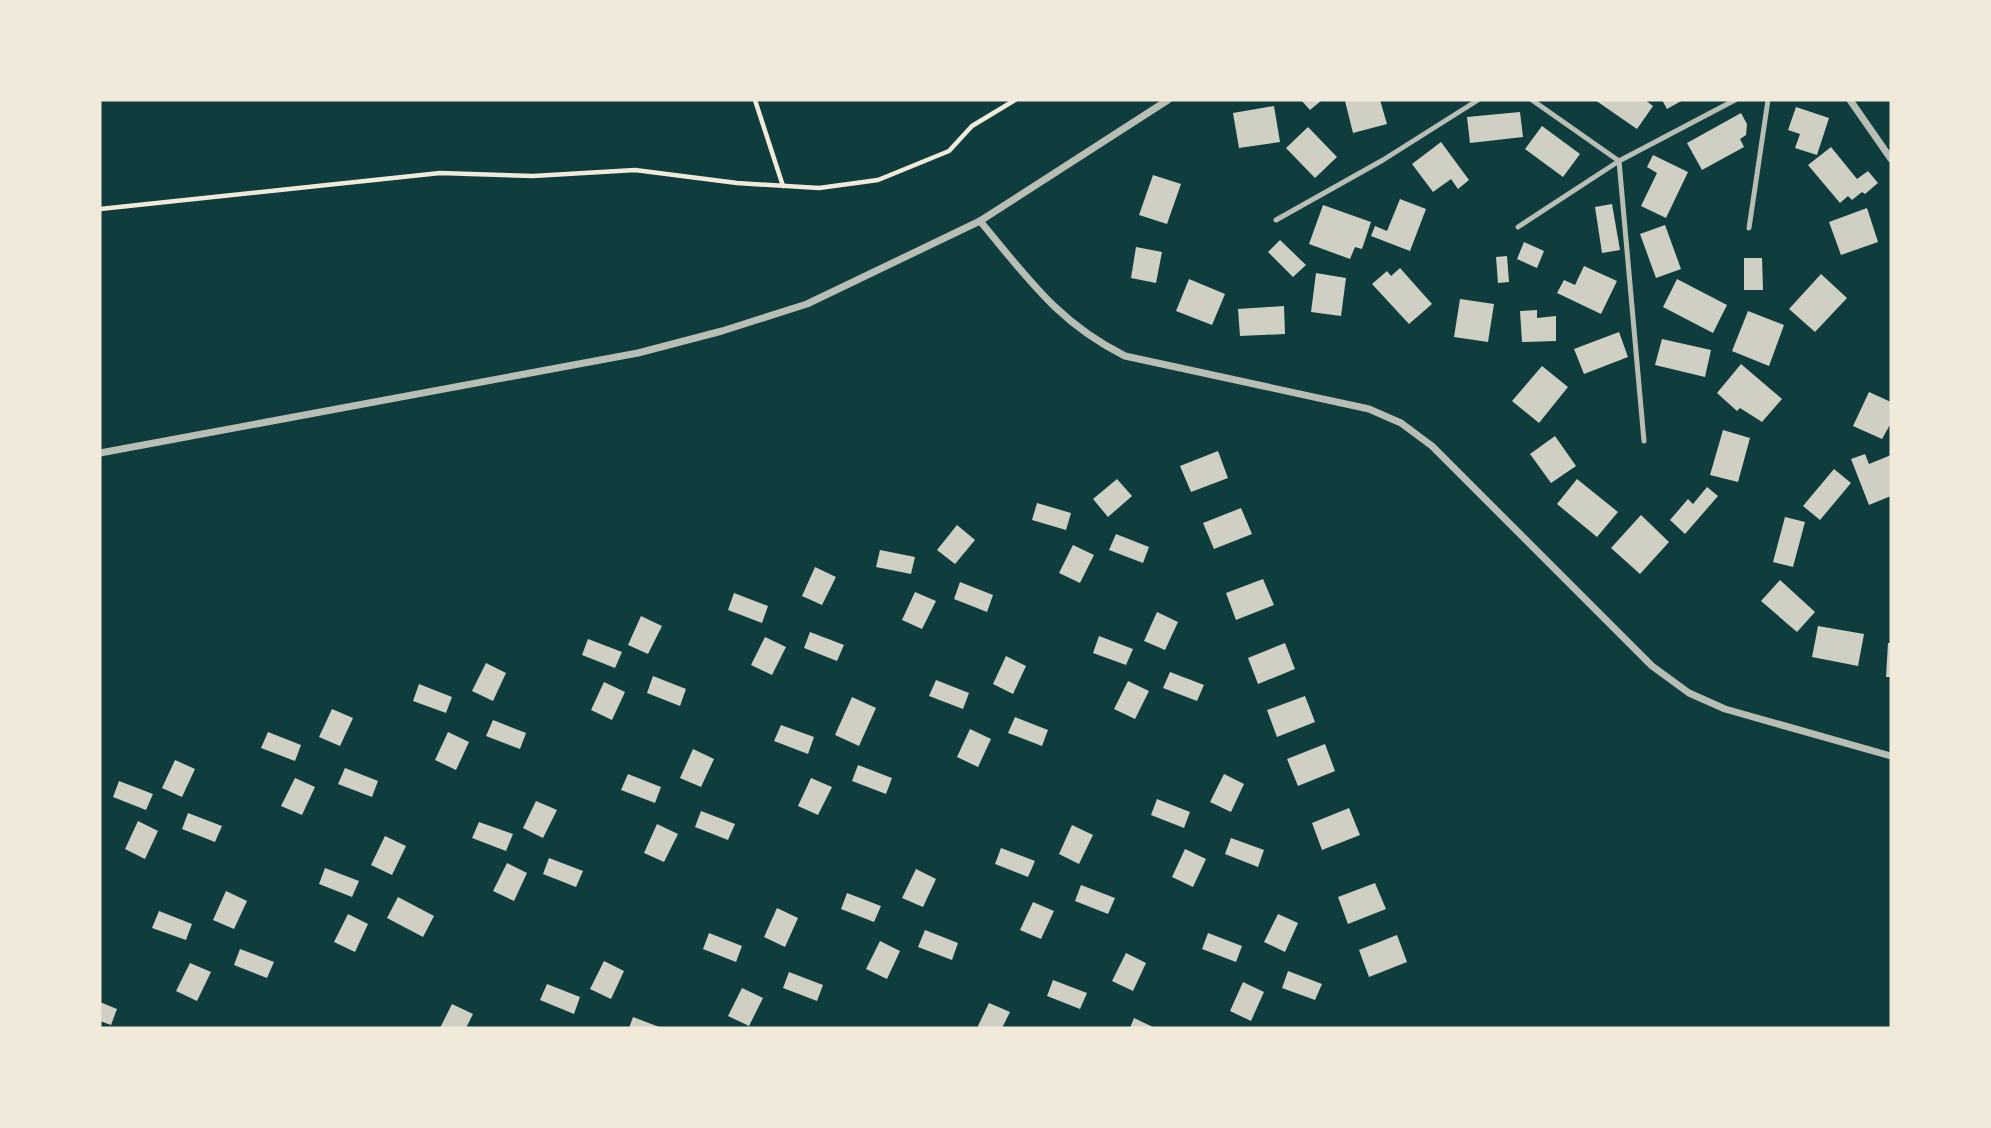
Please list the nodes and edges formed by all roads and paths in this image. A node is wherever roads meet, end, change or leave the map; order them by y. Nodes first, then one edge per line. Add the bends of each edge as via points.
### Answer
1 (755, 100) edge
2 (1016, 100) edge
3 (1168, 100) edge
4 (1478, 100) edge
5 (1532, 100) edge
6 (1735, 100) edge
7 (1768, 100) edge
8 (1850, 100) edge
9 (1891, 159) edge
10 (1619, 160) junction
11 (783, 186) junction
12 (100, 209) edge
13 (980, 220) junction
14 (1276, 220) dead end
15 (1518, 227) dead end
16 (1749, 228) dead end
17 (1644, 441) dead end
18 (100, 453) edge
19 (1891, 756) edge

1 - 11 path
2 - 11 path via 972,126 949,151 878,180 819,188
3 - 13 street
4 - 14 lane
5 - 10 lane
6 - 10 lane
7 - 16 lane
8 - 9 street
10 - 15 lane
10 - 17 lane
11 - 12 path via 635,170 533,176 440,173
13 - 18 street via 807,304 710,335 638,353
13 - 19 street via 1050,304 1089,338 1125,356 1369,409 1401,423 1432,446 1652,666 1689,692 1725,709

